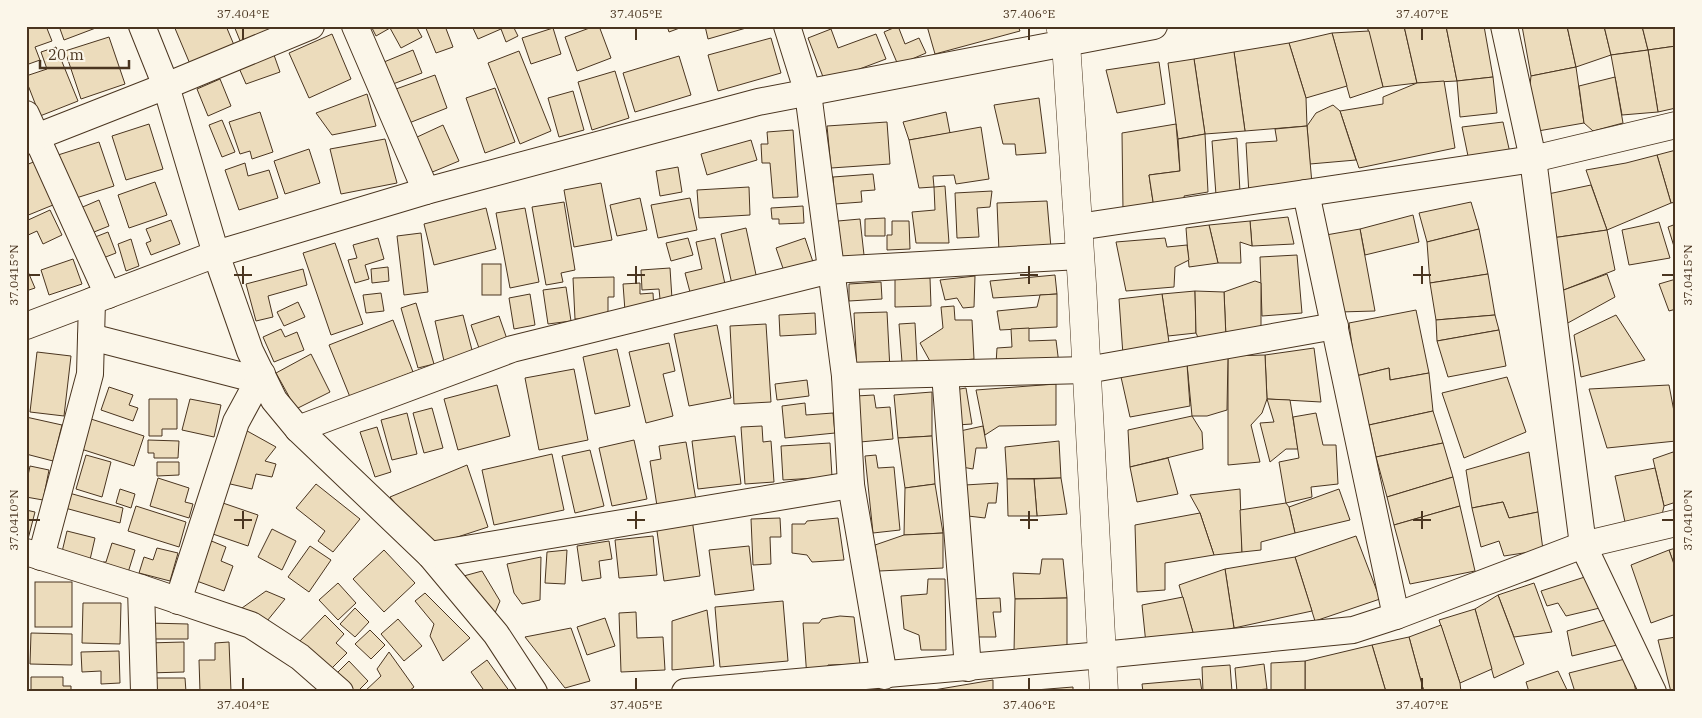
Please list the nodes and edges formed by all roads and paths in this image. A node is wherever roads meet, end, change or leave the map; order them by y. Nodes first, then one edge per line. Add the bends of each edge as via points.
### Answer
1 (142, 26) edge
2 (311, 26) edge
3 (355, 26) edge
4 (787, 26) edge
5 (1154, 26) edge
6 (1504, 26) edge
7 (1063, 35) edge
8 (166, 86) junction
9 (808, 93) junction
10 (26, 114) edge
11 (1676, 126) edge
12 (31, 140) edge
13 (1533, 159) junction
14 (426, 191) junction
15 (1306, 193) junction
16 (1078, 227) junction
17 (216, 254) junction
18 (1080, 256) junction
19 (831, 270) junction
20 (100, 298) junction
21 (26, 326) edge
22 (1335, 326) junction
23 (91, 337) junction
24 (1087, 370) junction
25 (945, 374) junction
26 (845, 376) junction
27 (260, 377) junction
28 (298, 429) junction
29 (851, 485) junction
30 (1676, 523) edge
31 (1583, 545) junction
32 (33, 555) edge
33 (430, 555) junction
34 (141, 588) junction
35 (178, 600) junction
36 (1396, 616) junction
37 (1102, 655) junction
38 (968, 668) junction
39 (884, 676) junction
40 (144, 692) edge
41 (340, 692) edge
42 (534, 692) edge
43 (685, 692) edge
44 (1104, 692) edge
45 (1653, 692) edge

1 - 8 street
2 - 8 street
3 - 14 street
4 - 9 street
5 - 7 street
6 - 13 street
7 - 9 street
7 - 16 street
8 - 12 street
8 - 17 street
9 - 14 street via 758,102
9 - 19 street
10 - 12 street
11 - 13 street
12 - 20 street
13 - 15 street
13 - 31 street
14 - 17 street
15 - 16 street
15 - 22 street
16 - 18 street
17 - 20 street
17 - 27 street
18 - 19 street
18 - 24 street
19 - 26 street
19 - 28 street via 512,350
20 - 21 street
20 - 23 street
22 - 24 street
22 - 36 street
23 - 27 street
23 - 32 street via 90,374
24 - 25 street
24 - 37 street
25 - 26 street
25 - 38 street
26 - 29 street
27 - 28 street
27 - 35 street via 236,422
28 - 33 street
29 - 33 street
29 - 39 street
30 - 31 street
31 - 36 street
31 - 45 street
32 - 34 street
33 - 42 street via 496,634
34 - 35 street
34 - 40 street
35 - 41 street via 251,625 300,657
36 - 37 street via 1353,630
37 - 38 street
37 - 44 street
38 - 39 street
39 - 43 street

